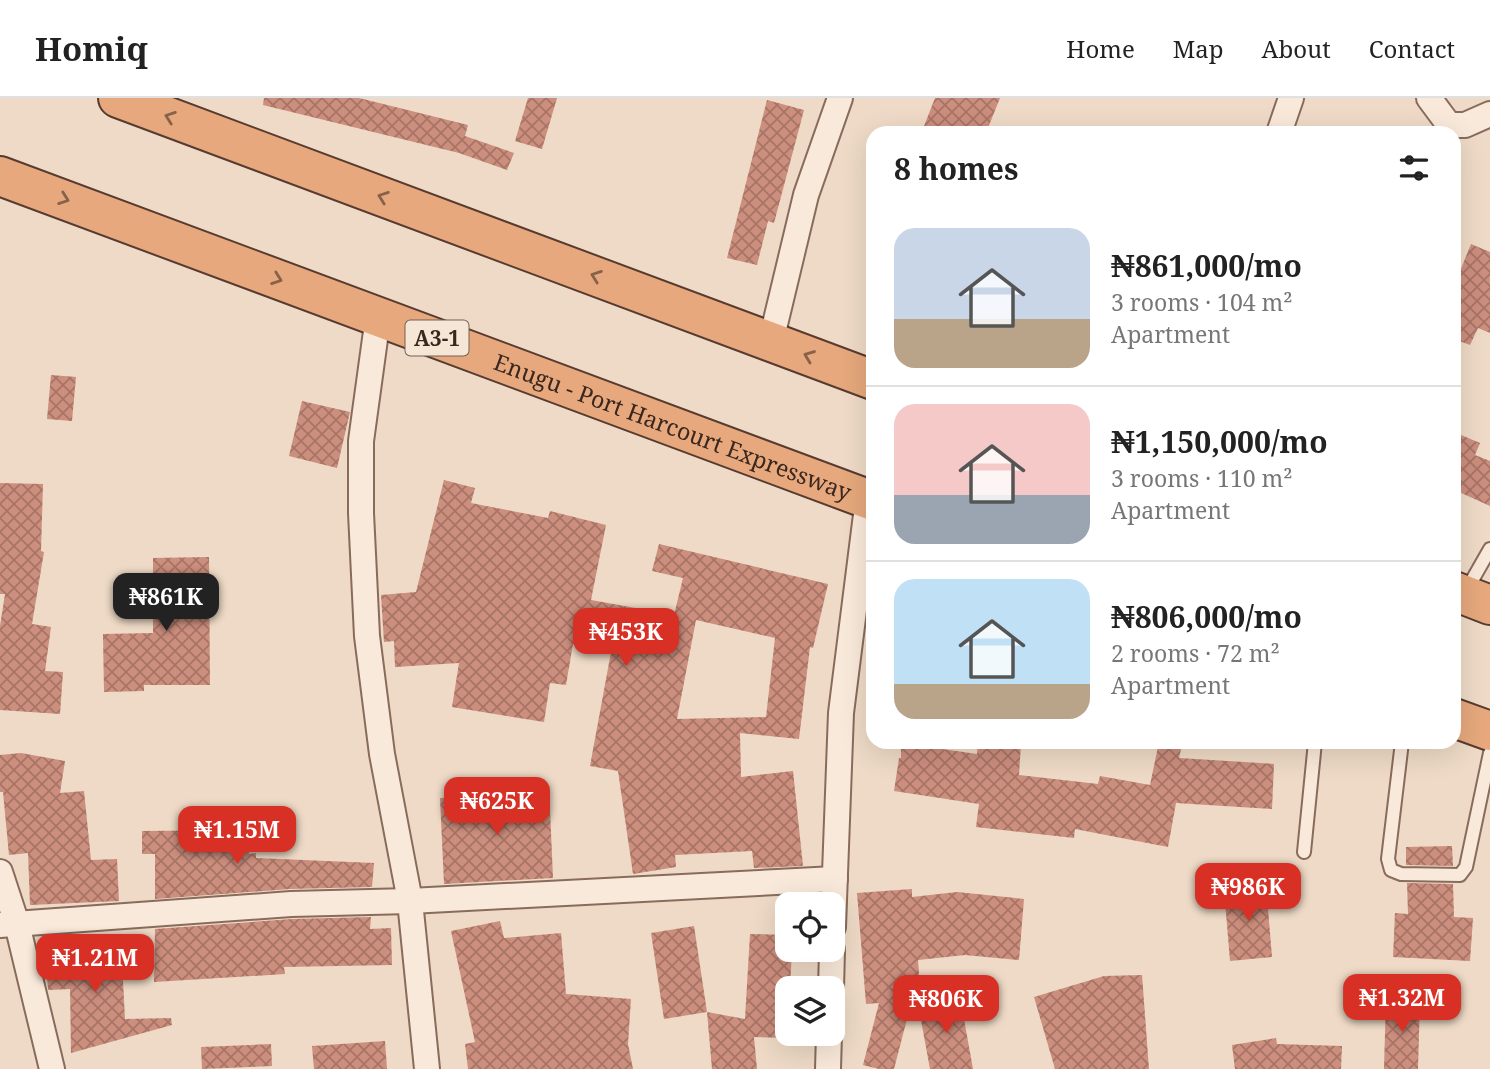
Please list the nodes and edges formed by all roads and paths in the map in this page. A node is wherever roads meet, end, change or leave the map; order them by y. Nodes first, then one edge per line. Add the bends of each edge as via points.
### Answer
1 (118, 98) edge
2 (840, 98) edge
3 (1291, 98) edge
4 (1429, 98) edge
5 (1490, 114) edge
6 (1281, 126) edge
7 (0, 176) edge
8 (378, 317) junction
9 (771, 341) junction
10 (866, 377) edge
11 (866, 498) edge
12 (866, 536) edge
13 (1490, 549) edge
14 (1469, 597) edge
15 (1461, 721) edge
16 (1490, 731) edge
17 (1314, 749) edge
18 (1401, 749) edge
19 (1490, 753) edge
20 (1304, 852) dead end
21 (0, 872) edge
22 (835, 880) junction
23 (834, 892) edge
24 (410, 901) junction
25 (9, 924) edge
26 (829, 1046) edge
27 (52, 1069) edge
28 (427, 1069) edge
29 (828, 1069) edge

9 -> 1 highway
2 - 9 street via 806,195
3 - 6 street
4 - 5 street via 1449,125 1465,125
7 -> 8 highway, Enugu - Port Harcourt Expressway / A3-1
8 - 11 highway, Enugu - Port Harcourt Expressway / A3-1
8 - 24 street via 361,441 367,636 382,754
10 -> 9 highway
12 - 22 street via 841,713
13 - 14 lane
15 - 16 highway
17 - 20 lane
18 - 19 lane via 1388,859 1391,870 1401,874 1450,876 1466,867
21 - 25 street
22 - 23 street
22 - 24 street
24 - 25 street via 291,904
24 - 28 street
25 - 27 street
26 - 29 street

